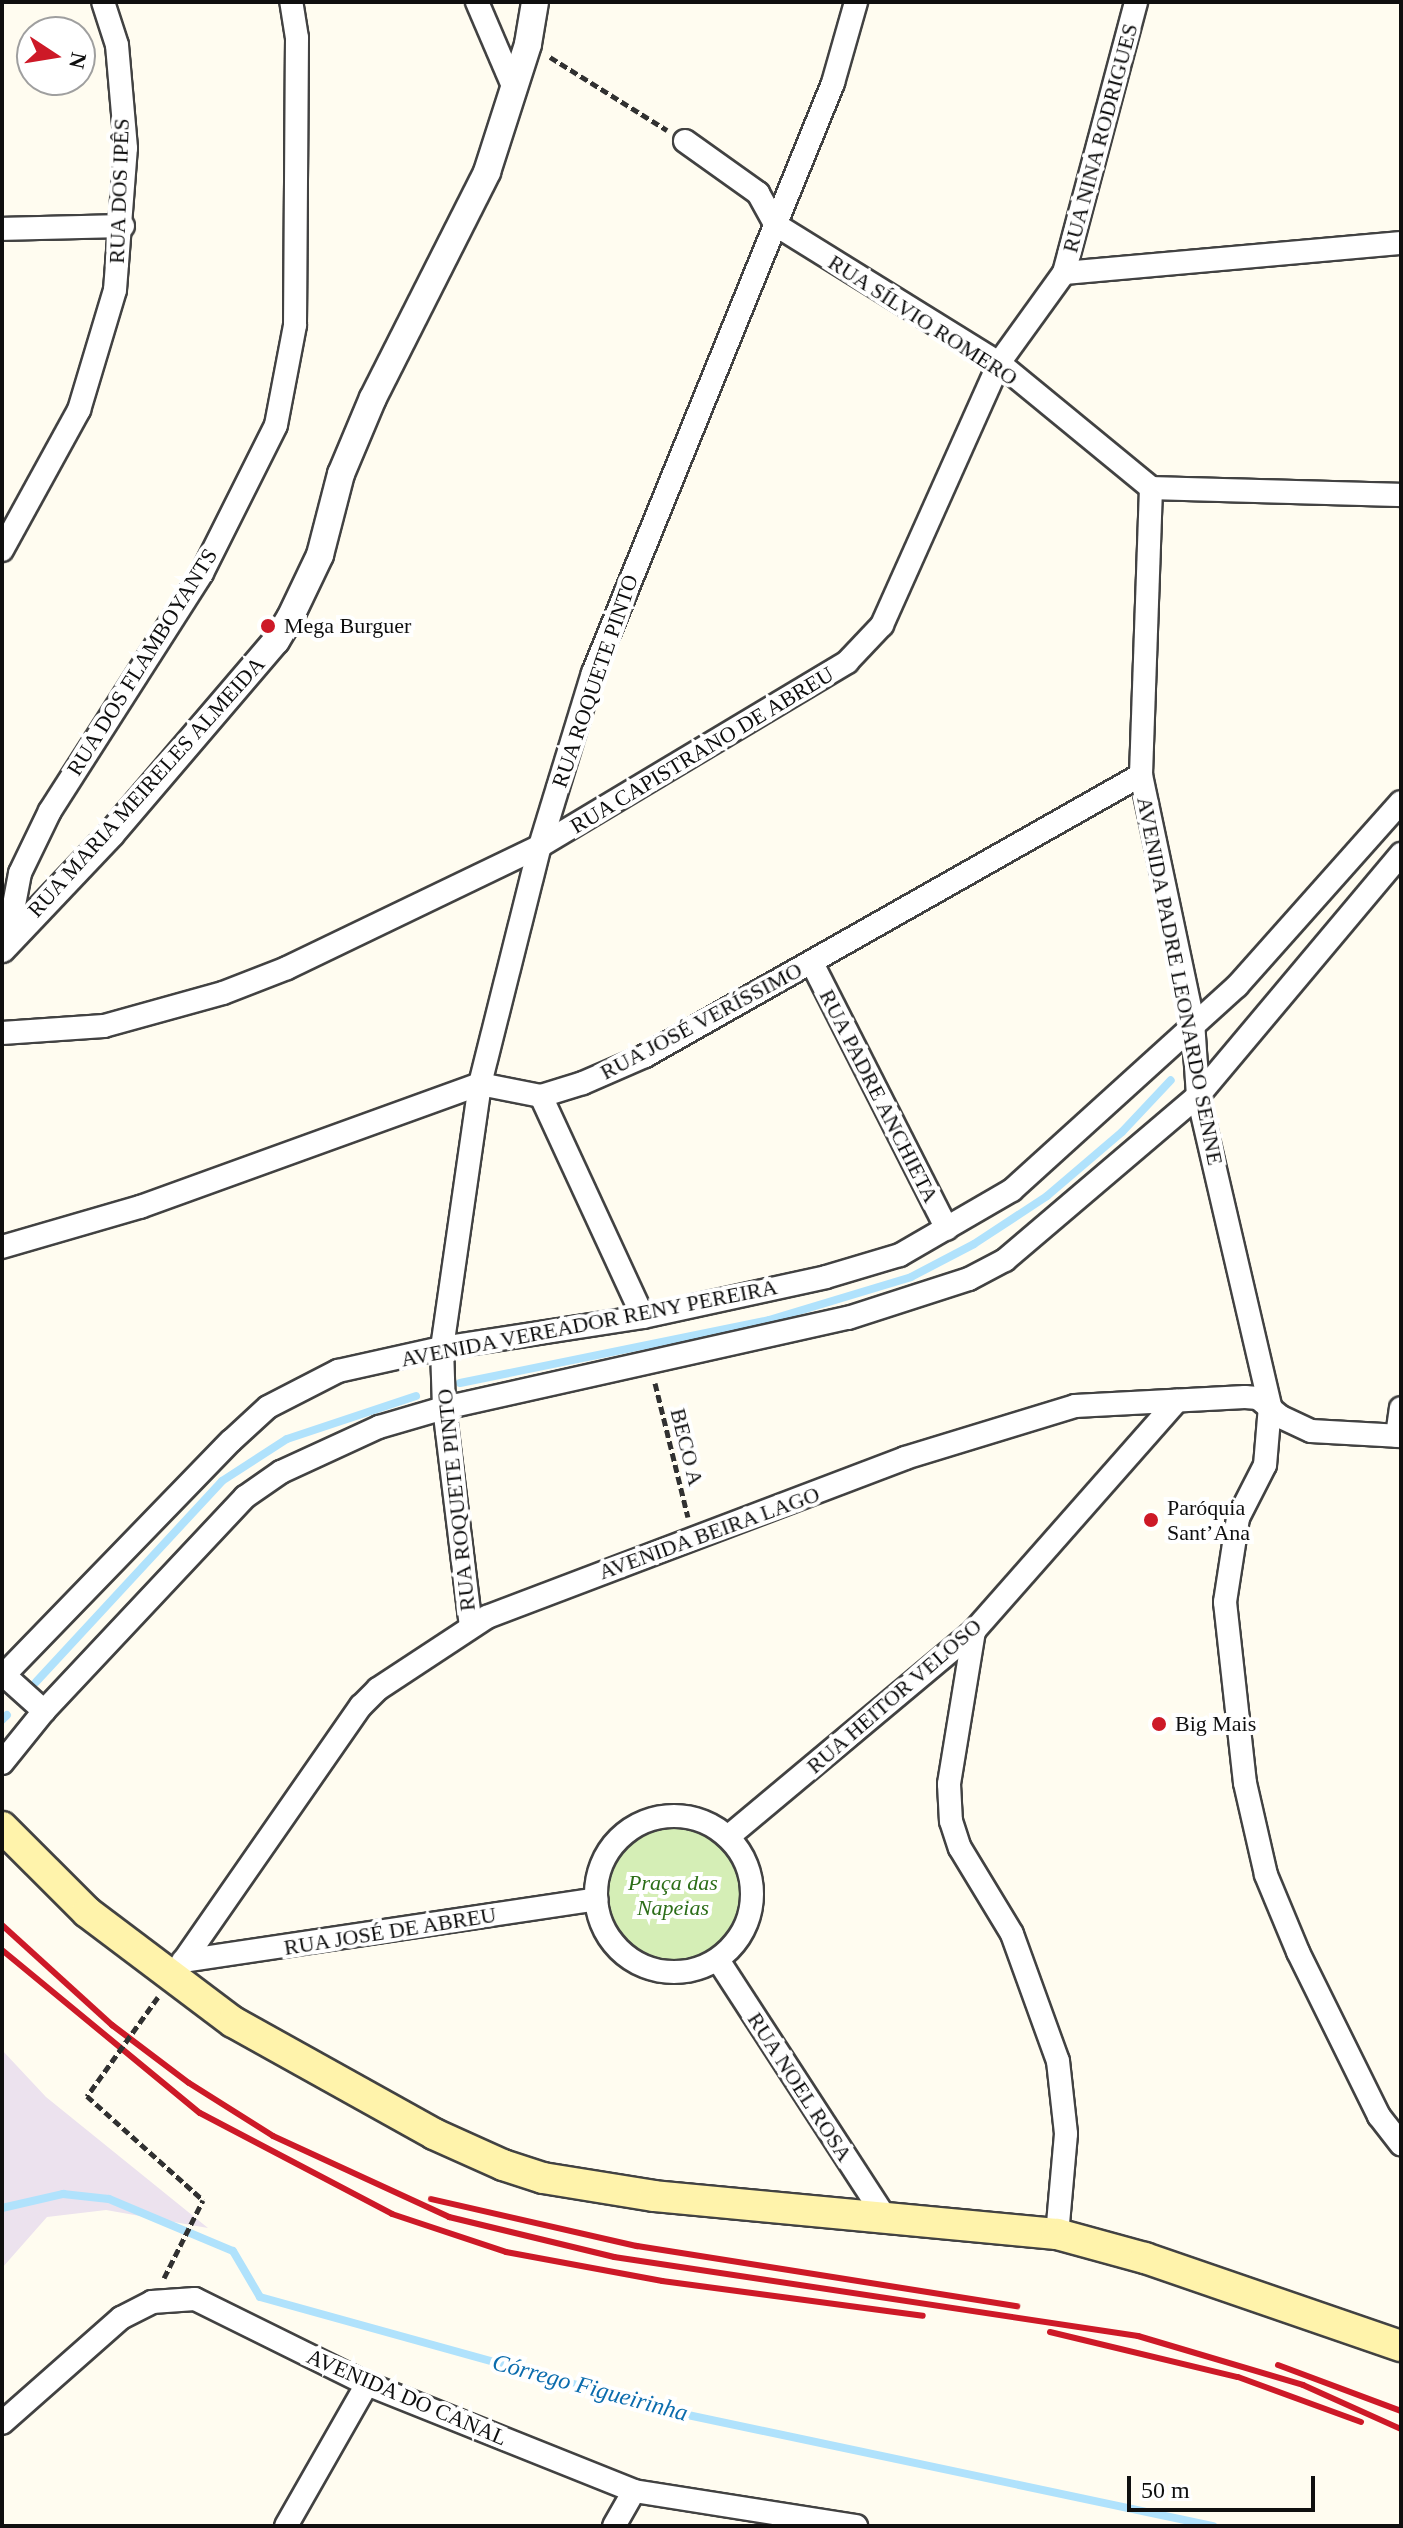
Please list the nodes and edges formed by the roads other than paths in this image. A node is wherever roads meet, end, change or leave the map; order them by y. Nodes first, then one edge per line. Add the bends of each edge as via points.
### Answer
1 (103, 2) edge
2 (291, 2) edge
3 (477, 2) edge
4 (535, 2) edge
5 (856, 2) edge
6 (1136, 2) edge
7 (513, 86) junction
8 (685, 141) road end
9 (776, 225) junction
10 (123, 226) junction
11 (2, 229) edge
12 (1401, 243) edge
13 (1064, 273) junction
14 (999, 363) junction
15 (1151, 488) junction
16 (1401, 495) edge
17 (2, 550) edge
18 (1141, 775) junction
19 (1401, 802) edge
20 (540, 846) junction
21 (1401, 854) edge
22 (4, 946) edge
23 (812, 963) junction
24 (1193, 1021) junction
25 (2, 1033) edge
26 (480, 1084) junction
27 (541, 1096) junction
28 (1198, 1096) junction
29 (947, 1229) junction
30 (2, 1247) edge
31 (643, 1317) junction
32 (442, 1348) junction
33 (1177, 1401) junction
34 (1270, 1406) junction
35 (444, 1408) junction
36 (1401, 1408) edge
37 (1399, 1436) edge
38 (471, 1627) junction
39 (974, 1631) junction
40 (3, 1676) edge
41 (44, 1711) junction
42 (2, 1763) edge
43 (2, 1827) edge
44 (728, 1837) junction
45 (596, 1899) junction
46 (718, 1960) junction
47 (171, 1979) junction
48 (1401, 2144) edge
49 (883, 2214) junction
50 (1057, 2234) junction
51 (1401, 2346) edge
52 (367, 2384) junction
53 (2, 2423) edge
54 (634, 2491) junction
55 (286, 2526) edge
56 (614, 2526) edge
57 (856, 2526) edge

1 - 10 street, RUA DOS IPÊS via 118,60 126,148
2 - 22 street, RUA DOS FLAMBOYANTS via 297,38 295,325 276,425 202,573 50,811 20,873
3 - 7 street
4 - 7 street, RUA MARIA MEIRELES ALMEIDA
5 - 9 street, RUA ROQUETE PINTO via 833,83
6 - 13 street, RUA NINA RODRIGUES
7 - 22 street, RUA MARIA MEIRELES ALMEIDA via 487,172 373,398 341,474 320,555 276,641 111,834
8 - 9 street, RUA SÍLVIO ROMERO via 758,193
9 - 14 street, RUA SÍLVIO ROMERO
9 - 20 street, RUA ROQUETE PINTO via 623,591
10 - 11 street
10 - 17 street, RUA DOS IPÊS via 115,290 79,410
12 - 13 street
13 - 14 street, RUA CAPISTRANO DE ABREU
14 - 15 street, RUA SÍLVIO ROMERO
14 - 20 street, RUA CAPISTRANO DE ABREU via 872,639 813,688
15 - 16 street
15 - 18 street, AVENIDA PADRE LEONARDO SENNE
18 - 23 street, RUA JOSÉ VERÍSSIMO
18 - 24 street, AVENIDA PADRE LEONARDO SENNE
19 - 24 street, AVENIDA VEREADOR RENY PEREIRA via 1237,986
20 - 25 street, RUA CAPISTRANO DE ABREU via 223,993 104,1026
20 - 26 street, RUA ROQUETE PINTO
21 - 28 street
23 - 27 street, RUA JOSÉ VERÍSSIMO via 645,1056
23 - 29 street, RUA PADRE ANCHIETA
24 - 28 street, AVENIDA PADRE LEONARDO SENNE
24 - 29 street, AVENIDA VEREADOR RENY PEREIRA via 1012,1190
26 - 27 street
26 - 30 street via 140,1207
26 - 32 street, RUA ROQUETE PINTO
27 - 31 street
28 - 34 street, AVENIDA PADRE LEONARDO SENNE
28 - 35 street via 1035,1240 969,1279 848,1318
29 - 31 street, AVENIDA VEREADOR RENY PEREIRA via 900,1255 826,1277
31 - 32 street, AVENIDA VEREADOR RENY PEREIRA
32 - 35 street, RUA ROQUETE PINTO
32 - 40 street, AVENIDA VEREADOR RENY PEREIRA via 338,1371 268,1407
33 - 34 street, AVENIDA BEIRA LAGO via 1245,1397
33 - 38 street, AVENIDA BEIRA LAGO via 1075,1406 992,1427 694,1537
33 - 39 street, RUA HEITOR VELOSO
34 - 37 street, AVENIDA BEIRA LAGO via 1311,1431
34 - 48 street, AVENIDA PADRE LEONARDO SENNE via 1265,1465 1238,1518 1225,1602 1245,1783 1266,1875 1298,1952 1379,2116
35 - 38 street, RUA ROQUETE PINTO
35 - 41 street via 379,1427 305,1460 245,1497
36 - 37 street
38 - 47 street, AVENIDA BEIRA LAGO via 361,1706
39 - 44 street, RUA HEITOR VELOSO
39 - 50 street via 949,1784 951,1821 960,1848 1012,1934 1058,2061 1066,2134
40 - 41 street, AVENIDA VEREADOR RENY PEREIRA
41 - 42 street
43 - 47 main road via 87,1912
44 - 45 street via 686,1816 641,1823 607,1854
44 - 46 street via 742,1855 752,1901 747,1923
45 - 46 street via 612,1943 629,1959 674,1973
45 - 47 street, RUA JOSÉ DE ABREU
46 - 49 street, RUA NOEL ROSA
47 - 49 main road via 233,2022 434,2134 543,2178 654,2196
49 - 50 main road
50 - 51 main road via 1145,2258
52 - 53 street, AVENIDA DO CANAL via 195,2299 152,2302 89,2343
52 - 54 street, AVENIDA DO CANAL
52 - 55 street
54 - 56 street
54 - 57 street, AVENIDA DO CANAL

